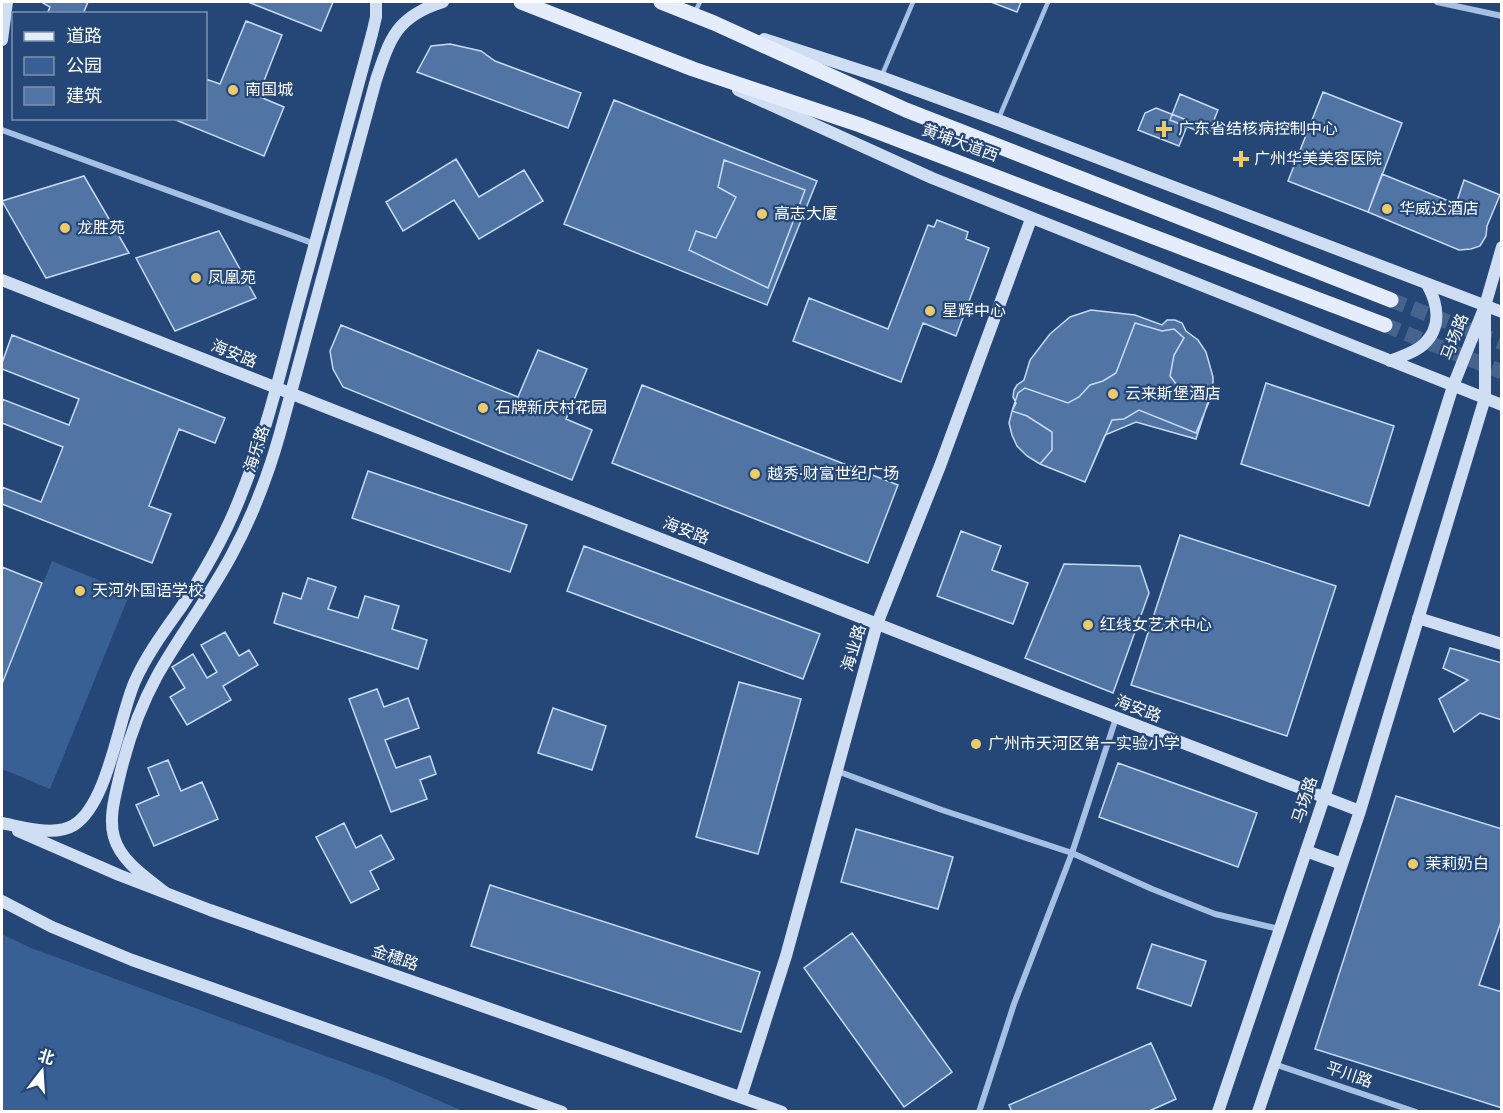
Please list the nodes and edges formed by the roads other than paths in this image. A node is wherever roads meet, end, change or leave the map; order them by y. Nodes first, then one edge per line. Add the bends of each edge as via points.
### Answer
1 (7, 2) edge
2 (376, 2) edge
3 (443, 2) edge
4 (521, 2) edge
5 (661, 2) edge
6 (914, 2) edge
7 (1048, 2) edge
8 (1437, 2) edge
9 (697, 8) edge
10 (1502, 16) edge
11 (714, 23) junction
12 (2, 40) edge
13 (693, 69) junction
14 (881, 77) junction
15 (998, 120) junction
16 (2, 130) edge
17 (1031, 219) junction
18 (315, 244) junction
19 (1502, 247) edge
20 (2, 280) edge
21 (1427, 284) junction
22 (1391, 300) tunnel mouth
23 (1485, 306) junction
24 (1502, 312) edge
25 (1385, 325) tunnel mouth
26 (1390, 361) junction
27 (1454, 386) junction
28 (276, 388) junction
29 (291, 394) junction
30 (1485, 398) junction
31 (1502, 405) edge
32 (1418, 618) junction
33 (878, 624) junction
34 (1502, 644) edge
35 (1116, 718) junction
36 (837, 771) junction
37 (1324, 798) junction
38 (1360, 811) junction
39 (2, 824) edge
40 (1306, 851) junction
41 (1072, 853) junction
42 (1342, 864) junction
43 (166, 893) junction
44 (2, 901) edge
45 (1279, 929) junction
46 (1274, 1064) junction
47 (741, 1097) junction
48 (562, 1112) edge
49 (783, 1112) edge
50 (979, 1112) edge
51 (1218, 1112) edge
52 (1258, 1112) edge
53 (1416, 1112) edge

1 - 12 main road
2 - 18 main road, 海乐路 via 372,34
3 - 29 main road, 海乐路 via 409,17 388,44
4 - 13 main road, 黄埔大道西
5 - 9 main road, 黄埔大道西
6 - 14 lane
7 - 15 lane
8 - 10 street
9 - 11 main road, 黄埔大道西
11 - 14 main road
11 - 22 main road, 黄埔大道西 via 925,118
13 - 17 main road via 886,158
13 - 25 main road, 黄埔大道西 via 903,141
14 - 15 main road
15 - 21 main road
16 - 18 street
17 - 26 main road
17 - 33 main road, 海业路
18 - 28 main road, 海乐路
19 - 23 main road
20 - 28 main road, 海安路
21 - 23 main road
21 - 26 main road via 1437,309 1431,335 1423,345
23 - 24 main road
23 - 27 main road, 马场路
23 - 30 main road, 马场路
26 - 27 main road
27 - 30 main road
27 - 37 main road, 马场路
28 - 29 main road, 海安路
28 - 39 main road, 海乐路 via 241,496 199,578 142,668 126,705 106,773 86,814 64,829
29 - 33 main road, 海安路
29 - 43 main road, 海乐路 via 254,510 216,583 156,678 119,777 113,835 126,859
30 - 31 main road
30 - 32 main road, 马场路
32 - 34 main road
32 - 38 main road, 马场路
33 - 35 main road, 海安路
33 - 36 main road, 海业路
35 - 37 main road, 海安路
35 - 41 street
36 - 41 street
36 - 47 main road, 海业路 via 786,956
37 - 38 main road, 海安路
37 - 40 main road, 马场路
38 - 42 main road, 马场路
39 - 43 main road, 金穗路
40 - 42 main road
40 - 45 main road, 马场路
41 - 45 street via 1215,914
41 - 50 street via 1014,1004
42 - 46 main road, 马场路
43 - 47 main road, 金穗路
44 - 48 main road via 52,927 132,960
45 - 51 main road, 马场路
46 - 52 main road, 马场路
46 - 53 street, 平川路
47 - 49 main road, 金穗路

